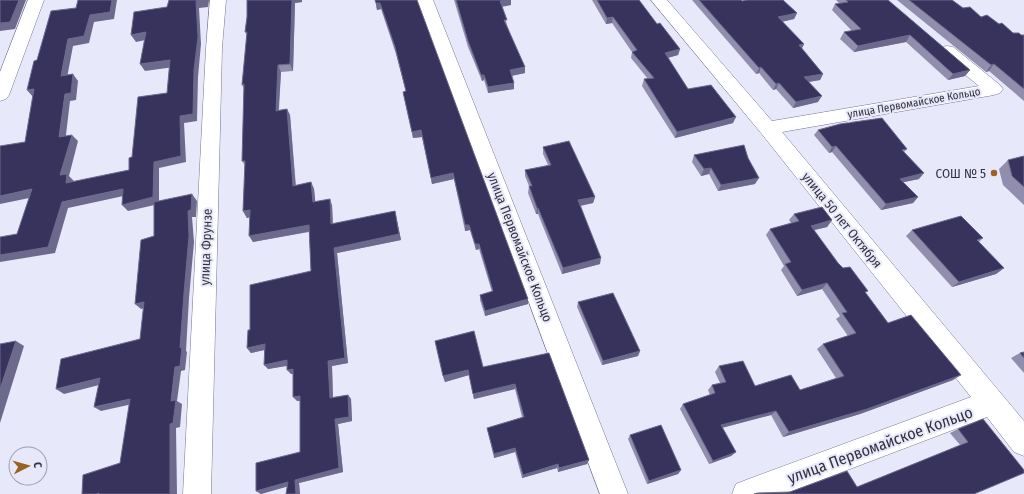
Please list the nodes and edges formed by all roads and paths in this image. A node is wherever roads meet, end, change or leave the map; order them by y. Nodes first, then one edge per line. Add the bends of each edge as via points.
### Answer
1 (36, 0) edge
2 (218, 0) edge
3 (425, 0) edge
4 (659, 0) edge
5 (934, 40) edge
6 (0, 95) edge
7 (768, 128) junction
8 (991, 403) junction
9 (1024, 442) edge
10 (197, 494) edge
11 (614, 494) edge
12 (746, 494) edge

1 - 6 street
2 - 10 street, улица Фрунзе
3 - 11 street, улица Первомайское Кольцо
4 - 7 street, улица 50 лет Октября
5 - 7 street, улица Первомайское Кольцо via 994,89
7 - 8 street, улица 50 лет Октября
8 - 9 street, улица 50 лет Октября
8 - 12 street, улица Первомайское Кольцо

